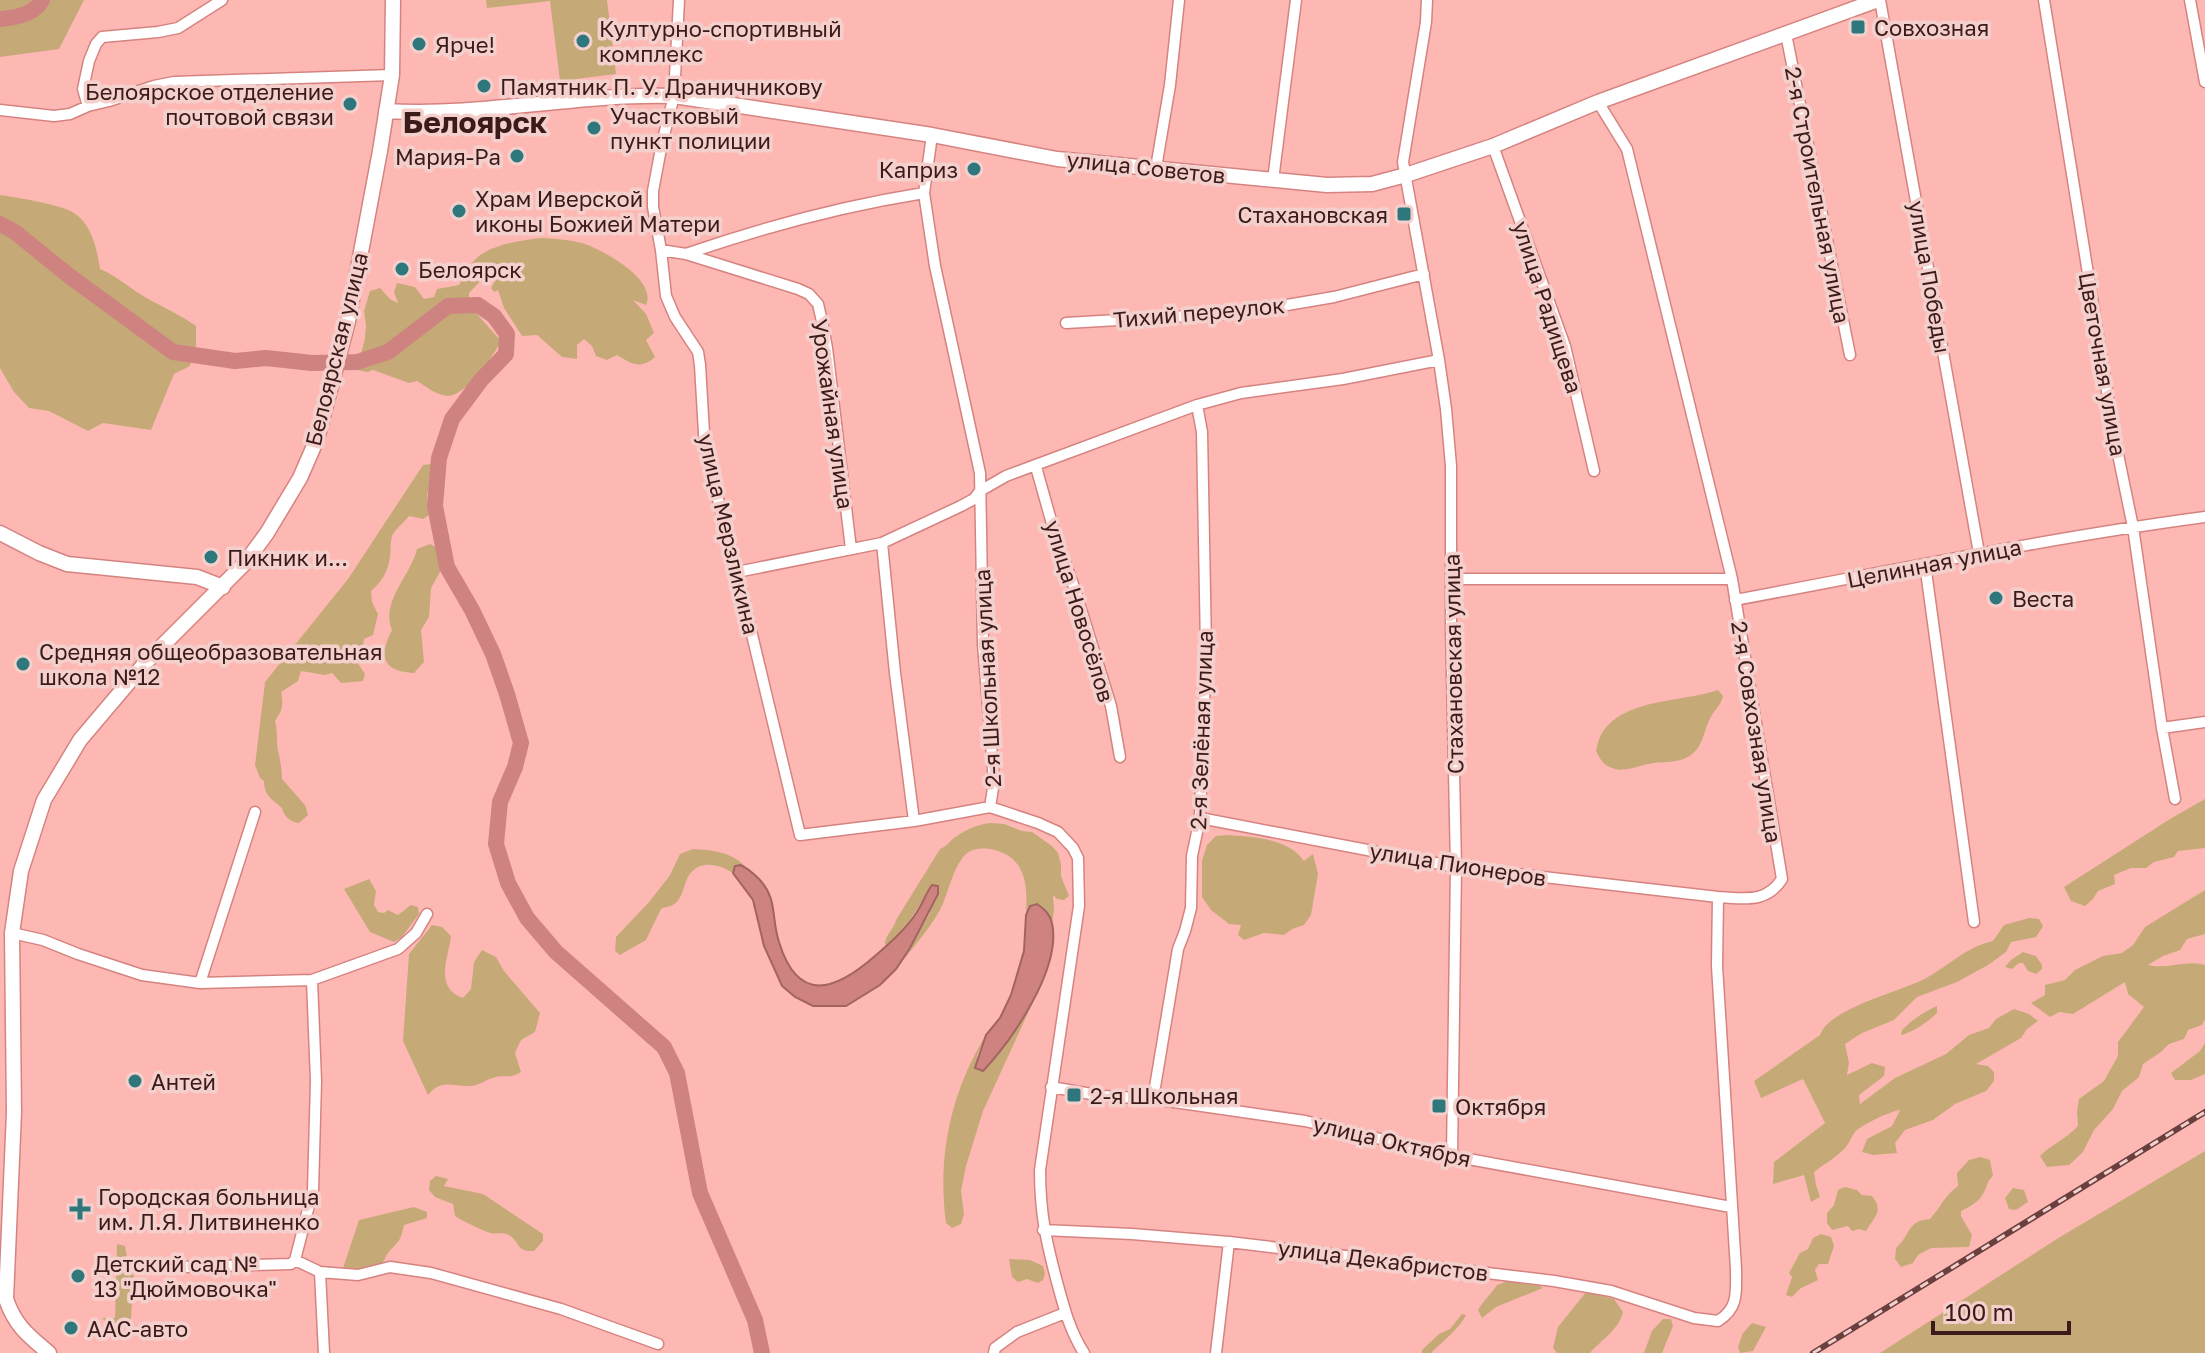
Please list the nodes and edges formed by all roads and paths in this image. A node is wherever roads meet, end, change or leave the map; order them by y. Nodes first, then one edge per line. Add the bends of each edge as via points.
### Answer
1 (195, 0) edge
2 (222, 0) edge
3 (393, 0) edge
4 (679, 0) edge
5 (1179, 0) edge
6 (1296, 0) edge
7 (1427, 0) edge
8 (1879, 0) edge
9 (2044, 0) edge
10 (2190, 0) edge
11 (202, 13) junction
12 (1786, 34) junction
13 (392, 75) junction
14 (2205, 82) edge
15 (674, 96) junction
16 (1598, 102) junction
17 (88, 106) junction
18 (0, 110) edge
19 (386, 111) junction
20 (932, 135) junction
21 (1493, 146) junction
22 (1156, 168) junction
23 (1406, 175) junction
24 (1273, 180) junction
25 (924, 193) junction
26 (661, 250) junction
27 (686, 254) junction
28 (1424, 274) junction
29 (1066, 323) dead end
30 (1850, 355) dead end
31 (1439, 360) junction
32 (1197, 405) junction
33 (1036, 467) junction
34 (1594, 471) dead end
35 (980, 491) junction
36 (2205, 517) edge
37 (2133, 527) junction
38 (0, 533) edge
39 (882, 543) junction
40 (851, 549) junction
41 (1979, 553) junction
42 (1925, 564) junction
43 (737, 572) junction
44 (1452, 579) junction
45 (1732, 579) junction
46 (223, 587) junction
47 (1735, 600) junction
48 (2205, 722) edge
49 (2162, 728) junction
50 (1120, 757) dead end
51 (2175, 799) dead end
52 (990, 807) junction
53 (255, 812) dead end
54 (1200, 818) junction
55 (914, 821) junction
56 (1456, 867) junction
57 (1718, 897) junction
58 (427, 914) dead end
59 (1974, 922) dead end
60 (12, 933) junction
61 (312, 980) junction
62 (200, 983) junction
63 (1051, 1087) junction
64 (1153, 1099) junction
65 (7, 1111) edge
66 (1452, 1156) junction
67 (1731, 1207) junction
68 (1043, 1230) junction
69 (1229, 1242) junction
70 (295, 1260) junction
71 (182, 1267) dead end
72 (320, 1272) junction
73 (1065, 1313) junction
74 (658, 1344) dead end
75 (49, 1353) edge
76 (324, 1353) edge
77 (994, 1353) edge
78 (1084, 1353) edge
79 (1216, 1353) edge

1 - 11 street
2 - 11 street
3 - 13 street, Белоярская улица
4 - 15 street, улица Мерзликина
5 - 22 street
6 - 24 street
7 - 23 street, Стахановская улица via 1403,162
8 - 12 street, улица Советов
8 - 41 street, улица Победы
9 - 37 street, Цветочная улица
10 - 14 street
11 - 17 street via 178,28 102,37 83,89
12 - 16 street, улица Советов
12 - 30 street, 2-я Строительная улица
13 - 17 street via 174,82
13 - 19 street, Белоярская улица
15 - 19 street, улица Советов via 462,112
15 - 20 street, улица Советов
15 - 26 street, улица Мерзликина via 653,191
16 - 21 street, улица Советов
16 - 45 street, 2-я Совхозная улица via 1627,149
17 - 18 street via 54,116
19 - 46 street, Белоярская улица via 348,321 317,439 267,533
20 - 22 street, улица Советов via 1057,159
20 - 25 street, 2-я Школьная улица
21 - 23 street, улица Советов
21 - 34 street, улица Радищева via 1565,346
22 - 24 street, улица Советов
23 - 24 street, улица Советов via 1350,185
23 - 28 street, Стахановская улица
25 - 27 street via 802,217
25 - 35 street, 2-я Школьная улица
26 - 27 street, Урожайная улица
26 - 43 street, улица Мерзликина via 666,296 698,352 705,450
27 - 40 street, Урожайная улица via 798,289 818,304
28 - 29 street, Тихий переулок via 1240,313
28 - 31 street, Стахановская улица
31 - 32 street
31 - 44 street, Стахановская улица via 1451,466
32 - 33 street
32 - 54 street, 2-я Зелёная улица via 1206,648
33 - 35 street
33 - 50 street, улица Новосёлов via 1111,706
35 - 39 street via 961,506
35 - 52 street, 2-я Школьная улица via 983,644 994,782
36 - 37 street, Целинная улица
37 - 41 street, Целинная улица
37 - 49 street, Цветочная улица
38 - 46 street via 67,564 197,577
39 - 40 street
39 - 55 street
40 - 43 street
41 - 42 street, Целинная улица
42 - 47 street, Целинная улица
42 - 59 street
43 - 55 street, улица Мерзликина via 800,835
44 - 45 street
44 - 56 street, Стахановская улица
45 - 47 street, 2-я Совхозная улица
46 - 60 street, Белоярская улица via 146,662 62,768 44,800 21,871
47 - 57 street, 2-я Совхозная улица via 1782,879 1775,890 1757,898
48 - 49 street
49 - 51 street, Цветочная улица
52 - 55 street, улица Мерзликина
52 - 63 street, 2-я Школьная улица via 1058,832 1078,858 1079,906
53 - 62 street
54 - 56 street, улица Пионеров
54 - 64 street, 2-я Зелёная улица via 1191,866 1191,908 1178,949
56 - 57 street, улица Пионеров
56 - 66 street, Стахановская улица
57 - 67 street
58 - 61 street via 398,949
60 - 62 street via 142,975
60 - 65 street, Белоярская улица
61 - 62 street
61 - 70 street via 313,1190
63 - 64 street, улица Октября
63 - 68 street, 2-я Школьная улица via 1040,1170
64 - 66 street, улица Октября via 1305,1121
65 - 75 street, Белоярская улица via 6,1299 22,1330
66 - 67 street, улица Октября
67 - 69 street, улица Декабристов via 1736,1294 1729,1315 1718,1321 1554,1281
68 - 69 street, улица Декабристов
68 - 73 street, 2-я Школьная улица
69 - 79 street
70 - 71 street
70 - 72 street
72 - 74 street via 358,1275 390,1267 431,1273 561,1309
72 - 76 street
73 - 77 street via 1017,1332
73 - 78 street, 2-я Школьная улица

